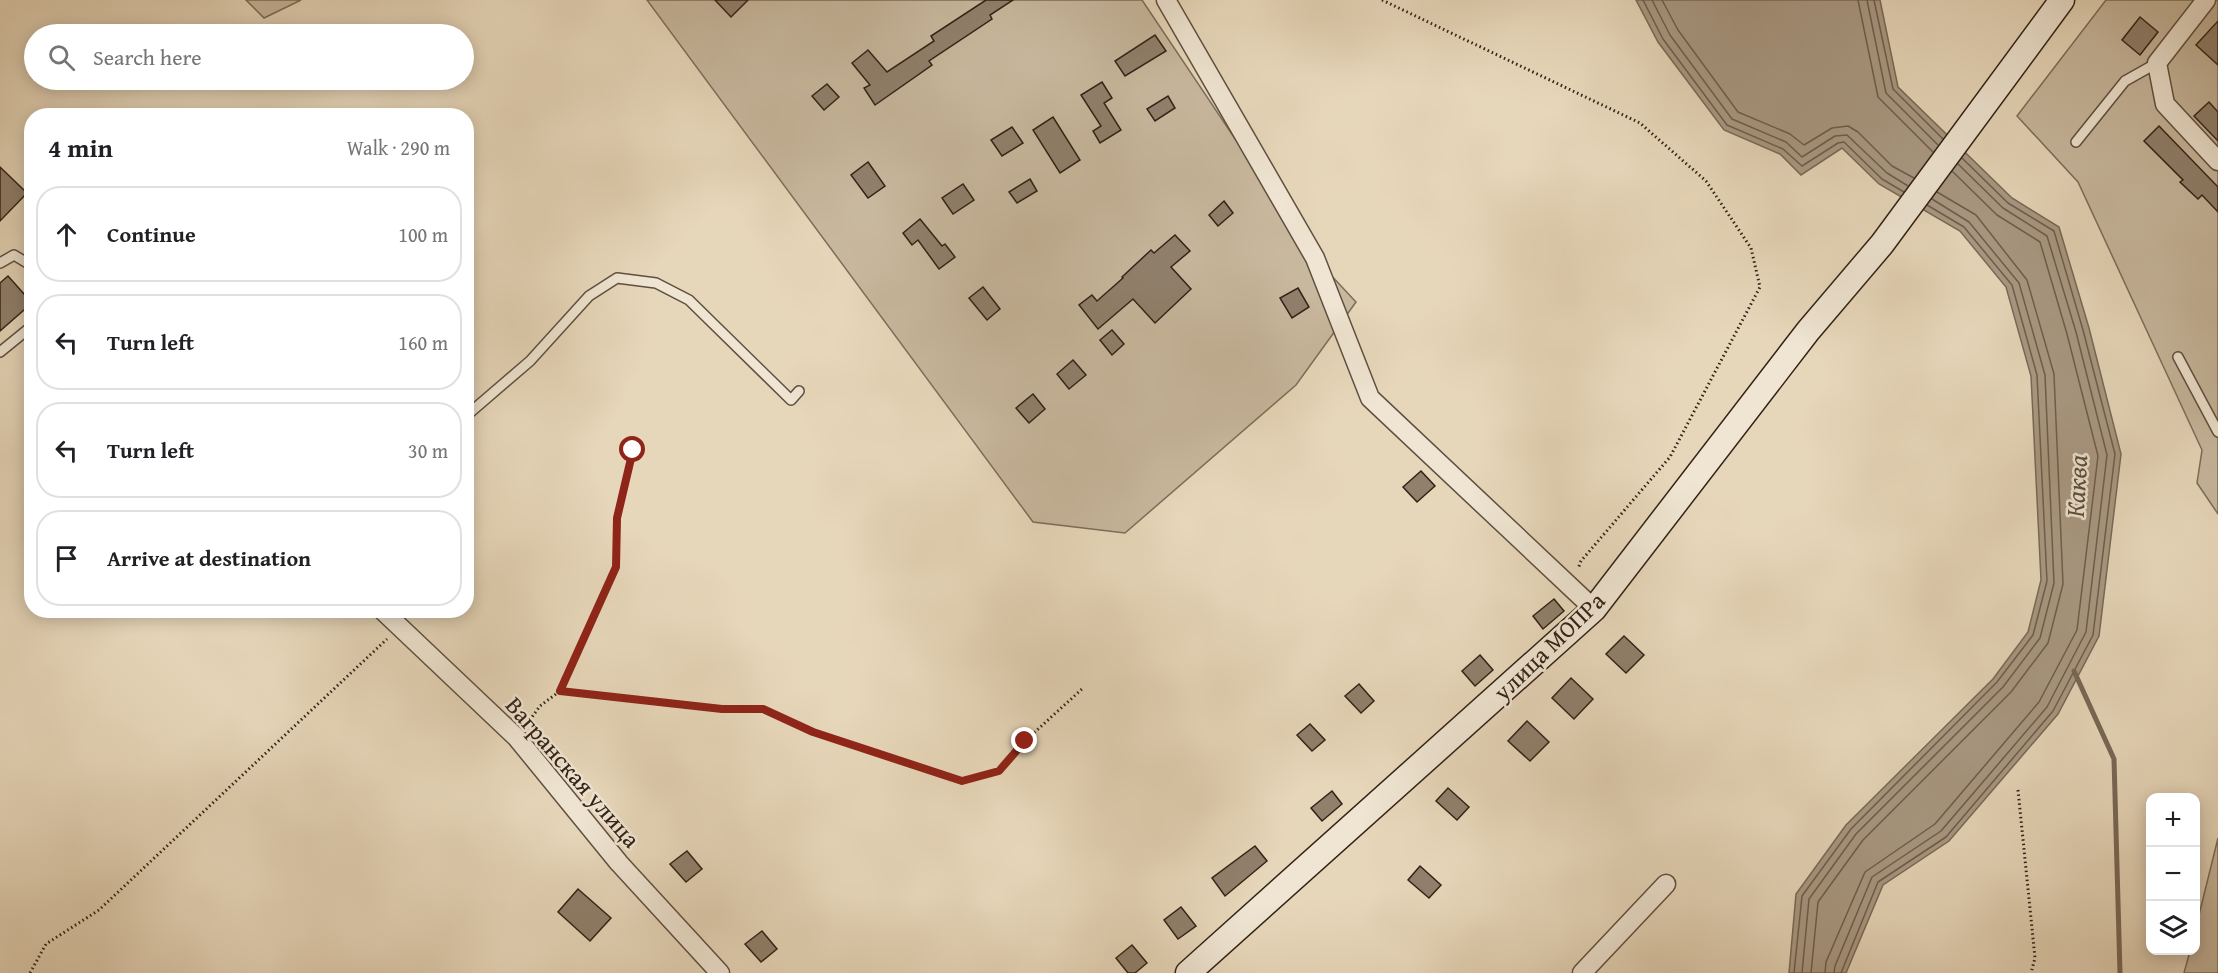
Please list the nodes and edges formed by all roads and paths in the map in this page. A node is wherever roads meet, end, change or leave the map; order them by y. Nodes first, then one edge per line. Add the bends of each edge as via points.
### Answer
1 (1166, 0) edge
2 (1382, 0) edge
3 (2062, 0) edge
4 (2206, 0) edge
5 (2157, 63) junction
6 (2076, 142) dead end
7 (2218, 161) edge
8 (24, 261) edge
9 (0, 263) edge
10 (24, 332) edge
11 (0, 352) edge
12 (2178, 357) dead end
13 (799, 391) dead end
14 (474, 409) edge
15 (2218, 432) edge
16 (633, 450) dead end
17 (1571, 588) junction
18 (1594, 609) junction
19 (390, 618) edge
20 (399, 627) junction
21 (1082, 689) dead end
22 (560, 691) junction
23 (517, 738) junction
24 (2018, 790) dead end
25 (1666, 884) dead end
26 (30, 973) edge
27 (720, 973) edge
28 (1188, 973) edge
29 (1582, 973) edge
30 (2031, 973) edge

1 - 17 street via 1315,258 1370,398
2 - 17 path via 1640,123 1706,181 1751,248 1760,287 1676,446 1581,561
3 - 18 main road, улица МОПРа via 1881,244 1808,331
4 - 5 street
5 - 6 lane via 2125,81
5 - 7 street via 2164,104
8 - 9 lane via 14,255
10 - 11 lane
12 - 15 lane
13 - 14 lane via 791,400 689,300 656,283 617,278 589,296 530,361
16 - 22 path via 617,518 616,567
17 - 18 street
18 - 28 main road, улица МОПРа
19 - 20 street, Вагранская улица
20 - 23 street, Вагранская улица
20 - 26 path via 99,910 46,944
21 - 22 path via 1025,741 999,771 962,781 813,732 763,709 722,709
22 - 23 path via 540,706
23 - 27 street, Вагранская улица via 619,863
24 - 30 path via 2035,958
25 - 29 street

